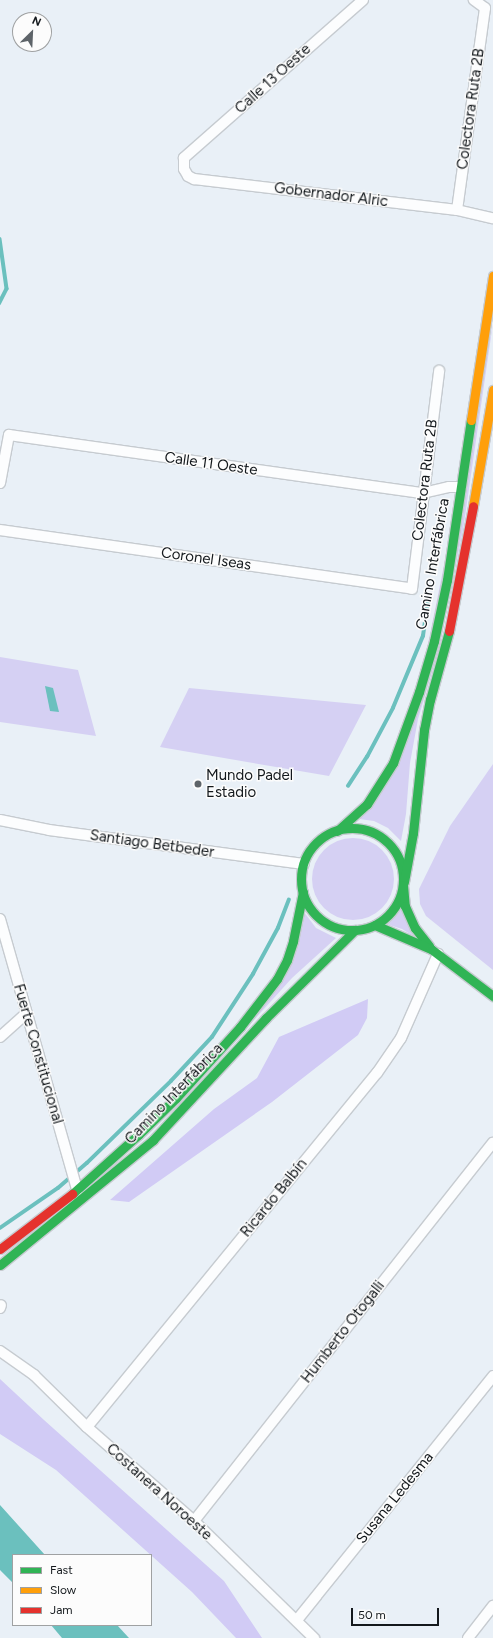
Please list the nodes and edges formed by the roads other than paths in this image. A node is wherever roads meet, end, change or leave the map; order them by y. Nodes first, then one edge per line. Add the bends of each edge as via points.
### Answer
1 (363, 0) edge
2 (474, 0) edge
3 (184, 158) joint
4 (457, 210) junction
5 (493, 218) edge
6 (493, 276) edge
7 (439, 371) dead end
8 (493, 390) edge
9 (0, 482) edge
10 (461, 487) junction
11 (423, 493) junction
12 (0, 530) edge
13 (412, 589) joint
14 (0, 820) edge
15 (337, 831) junction
16 (304, 864) junction
17 (403, 884) junction
18 (303, 892) junction
19 (0, 919) edge
20 (375, 925) junction
21 (355, 930) junction
22 (434, 952) junction
23 (493, 996) edge
24 (27, 1013) junction
25 (0, 1037) edge
26 (493, 1143) edge
27 (77, 1190) junction
28 (0, 1249) edge
29 (0, 1265) edge
30 (0, 1351) edge
31 (493, 1376) edge
32 (87, 1427) junction
33 (194, 1521) junction
34 (493, 1606) edge
35 (297, 1620) junction
36 (314, 1638) edge
37 (468, 1638) edge

1 - 3 street, Calle 13 Oeste
2 - 4 street, Colectora Ruta 2B via 485,8
3 - 4 street, Gobernador Alric via 184,169 188,176 194,179
4 - 5 street, Gobernador Alric
6 - 10 main road, Camino Interfábrica
7 - 11 street, Colectora Ruta 2B
8 - 17 main road, Camino Interfábrica via 457,595 428,707 413,833
9 - 11 street, Calle 11 Oeste via 8,436
10 - 11 street, Calle 11 Oeste
10 - 15 main road, Camino Interfábrica via 447,580 434,641 393,763 367,804
11 - 13 street, Colectora Ruta 2B
12 - 13 street, Coronel Iseas
14 - 16 street, Santiago Betbeder via 49,830
15 - 16 main road, Camino Interfábrica via 311,849
15 - 17 main road, Camino Interfábrica via 352,828 381,837 393,848 400,861
16 - 18 main road, Camino Interfábrica via 301,878
17 - 20 main road, Camino Interfábrica via 397,905 387,917
17 - 22 main road via 405,906 415,928
18 - 21 main road, Camino Interfábrica via 310,908 323,920 338,928
18 - 27 main road, Camino Interfábrica via 287,960 277,979 240,1028 176,1098
19 - 24 street, Fuerte Constitucional
20 - 21 main road, Camino Interfábrica
20 - 22 main road
21 - 29 main road, Camino Interfábrica via 266,1018 153,1140
22 - 23 main road
22 - 32 street, Ricardo Balbín via 401,1038 377,1073
24 - 25 street
24 - 27 street, Fuerte Constitucional
26 - 33 street, Humberto Otogalli
27 - 28 main road, Camino Interfábrica
30 - 32 street, Costanera Noroeste via 34,1375
31 - 35 street, Susana Ledesma
32 - 33 street, Costanera Noroeste
33 - 35 street, Costanera Noroeste
34 - 37 street
35 - 36 street, Costanera Noroeste

